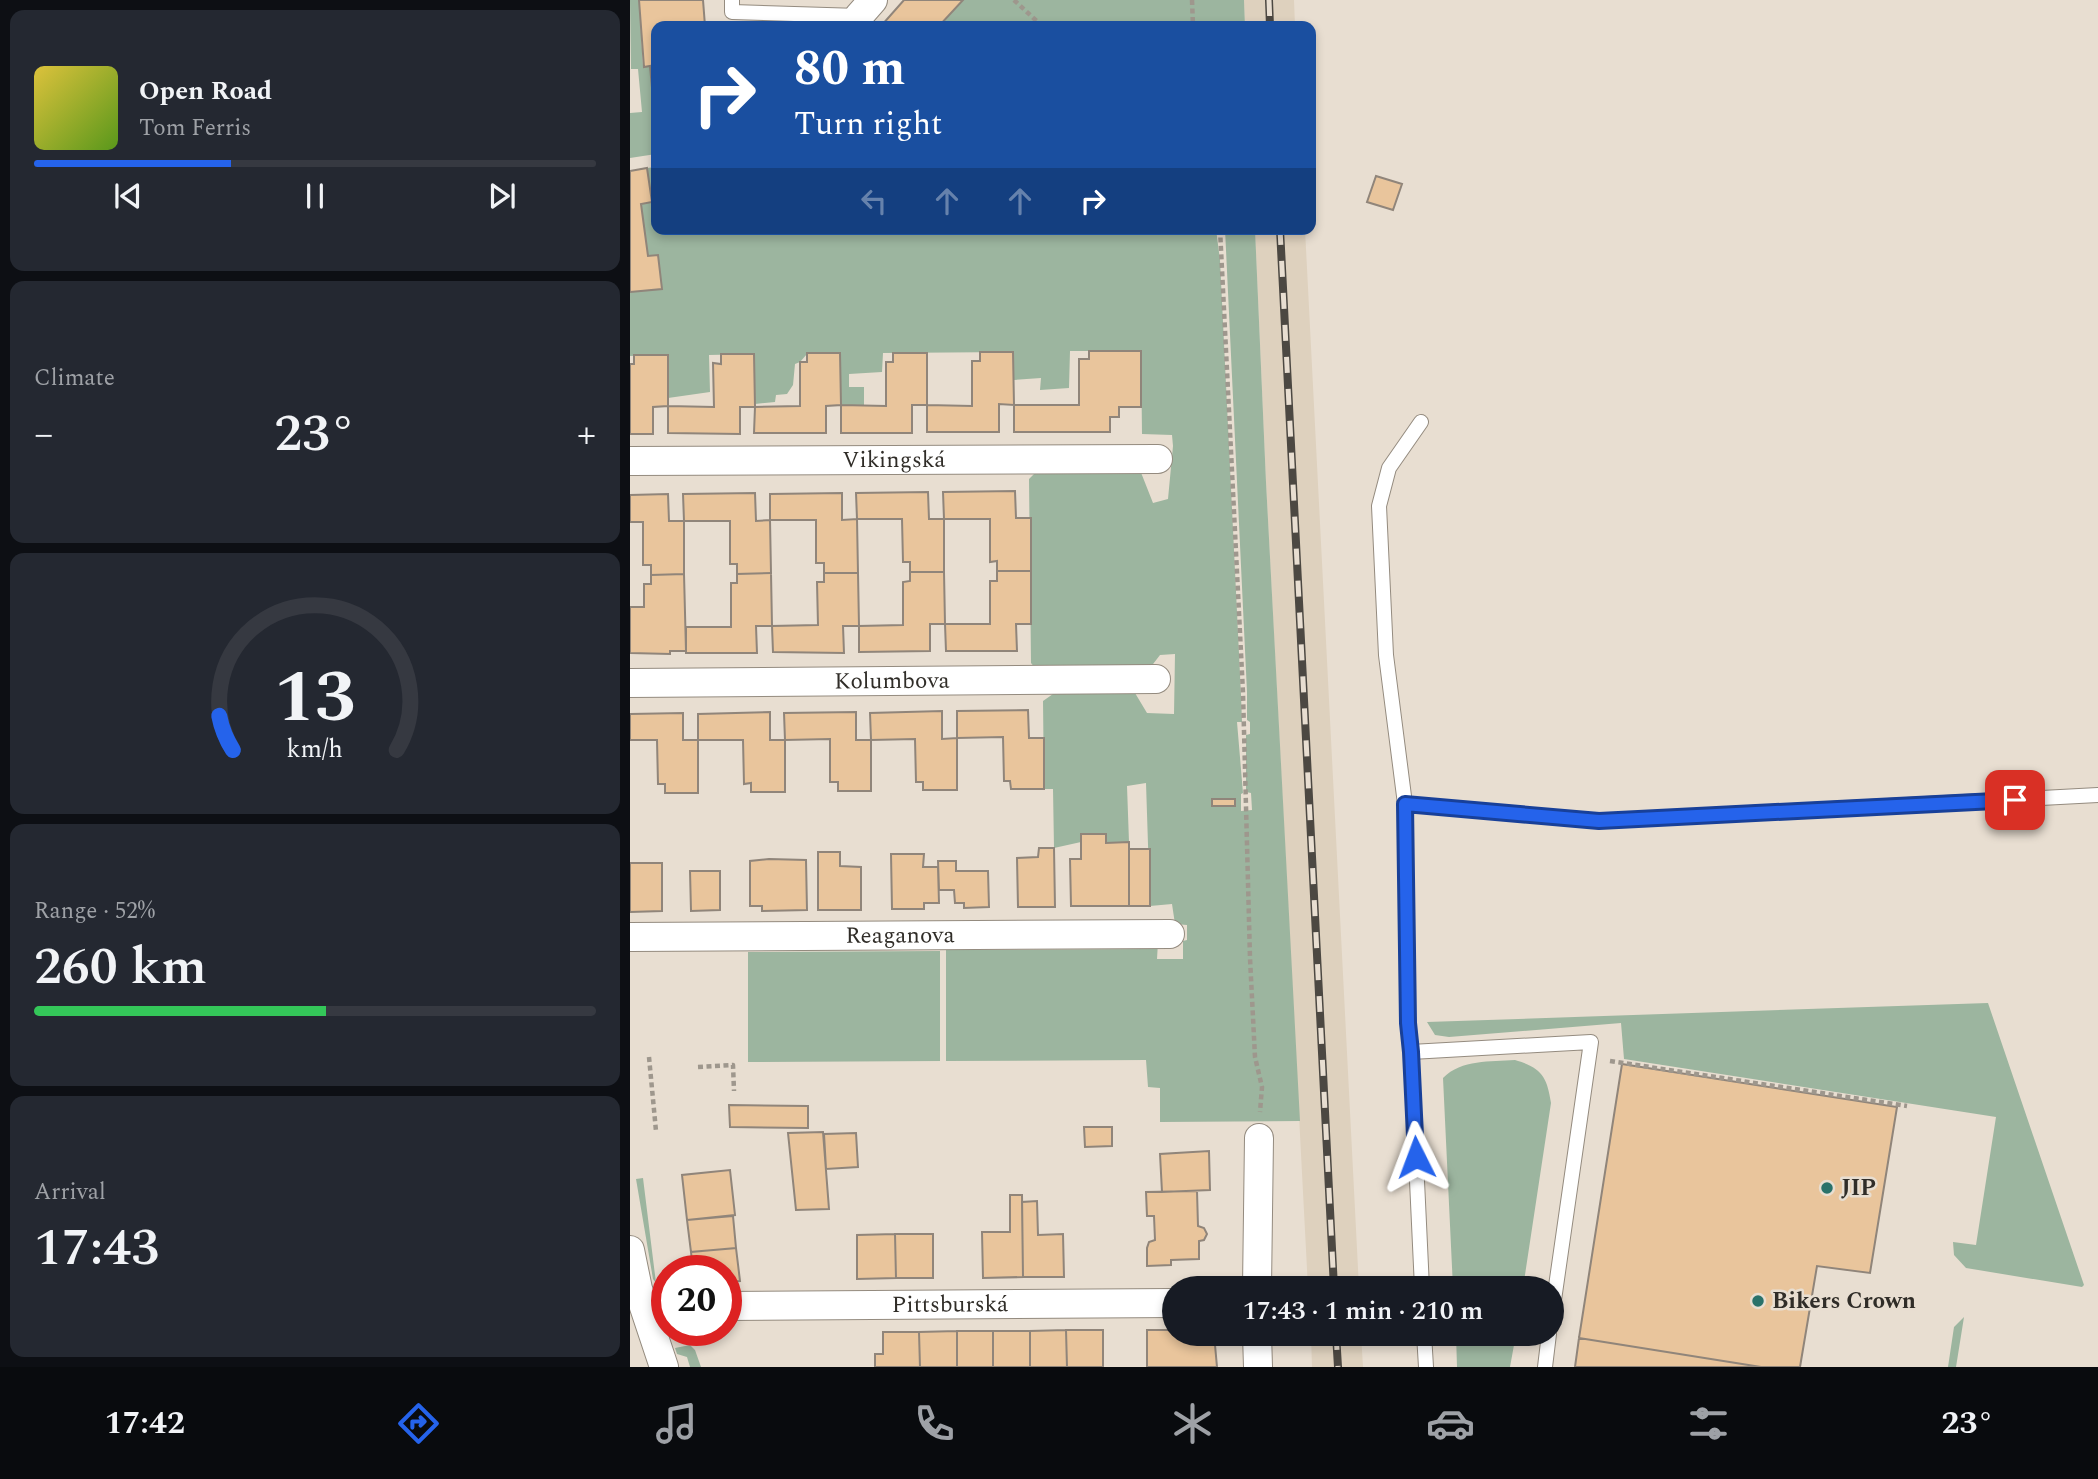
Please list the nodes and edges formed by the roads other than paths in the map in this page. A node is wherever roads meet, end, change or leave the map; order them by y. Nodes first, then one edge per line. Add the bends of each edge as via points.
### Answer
1 (732, 0) edge
2 (864, 14) edge
3 (1421, 422) dead end
4 (1158, 459) dead end
5 (630, 461) edge
6 (1156, 679) dead end
7 (630, 683) edge
8 (2098, 795) edge
9 (1405, 804) junction
10 (1170, 934) dead end
11 (630, 937) edge
12 (1411, 1052) junction
13 (1258, 1138) road end
14 (630, 1250) edge
15 (1257, 1276) edge
16 (1421, 1276) edge
17 (1558, 1276) edge
18 (651, 1298) edge
19 (1162, 1303) edge
20 (742, 1306) edge
21 (661, 1346) edge
22 (1257, 1346) edge
23 (1425, 1346) edge
24 (1548, 1346) edge
25 (664, 1367) edge
26 (1258, 1367) edge
27 (1426, 1367) edge
28 (1545, 1367) edge

1 - 2 lane via 732,12
3 - 9 lane via 1389,468 1379,506 1386,655
4 - 5 street, Vikingská
6 - 7 street, Kolumbova
8 - 9 lane via 1599,821
9 - 12 lane
10 - 11 street, Reaganova
12 - 16 lane
12 - 17 lane via 1591,1042
13 - 15 street
14 - 18 street
19 - 20 street, Pittsburská
21 - 25 street
22 - 26 street
23 - 27 lane
24 - 28 lane

